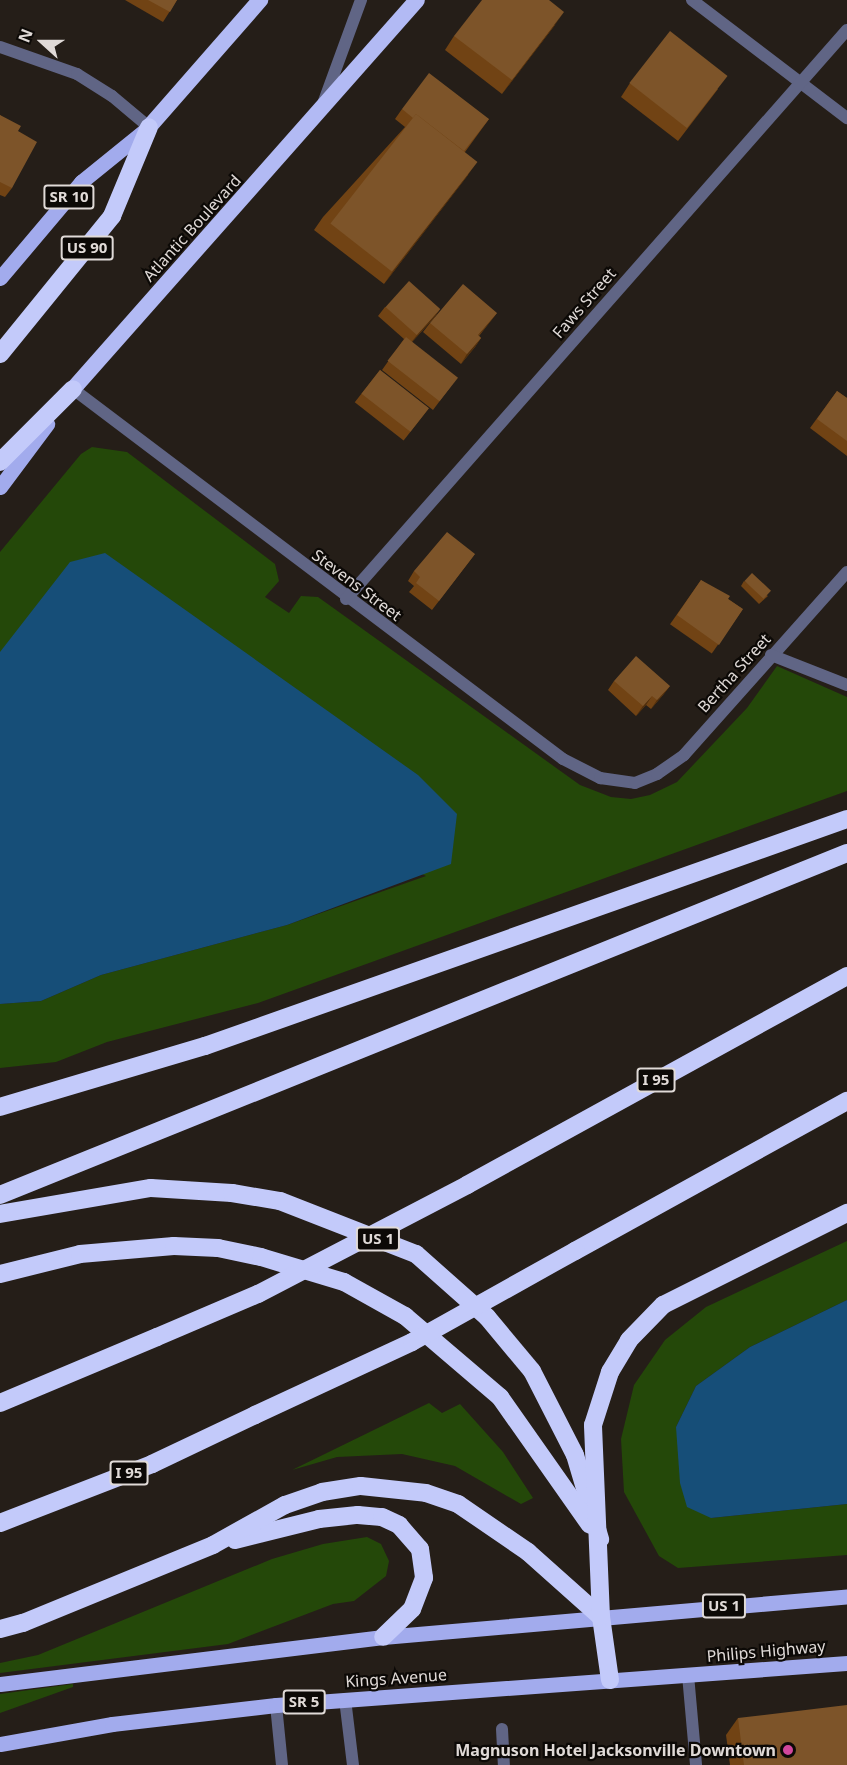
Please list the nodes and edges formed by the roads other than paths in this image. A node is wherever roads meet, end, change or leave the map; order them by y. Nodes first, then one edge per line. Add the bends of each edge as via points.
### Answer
1 (260, 0) edge
2 (361, 0) edge
3 (417, 0) edge
4 (692, 0) edge
5 (847, 30) edge
6 (0, 47) edge
7 (800, 81) junction
8 (321, 111) junction
9 (847, 118) edge
10 (149, 127) junction
11 (0, 278) edge
12 (0, 354) edge
13 (73, 389) junction
14 (0, 462) edge
15 (0, 487) edge
16 (847, 572) edge
17 (346, 599) junction
18 (771, 655) junction
19 (847, 685) edge
20 (635, 783) joint
21 (847, 819) edge
22 (847, 853) edge
23 (847, 976) edge
24 (847, 1101) edge
25 (0, 1107) edge
26 (0, 1195) edge
27 (847, 1213) edge
28 (0, 1214) edge
29 (0, 1274) edge
30 (0, 1403) edge
31 (0, 1523) edge
32 (600, 1539) junction
33 (213, 1545) junction
34 (847, 1596) edge
35 (601, 1617) junction
36 (0, 1629) edge
37 (382, 1637) junction
38 (847, 1663) edge
39 (688, 1675) junction
40 (610, 1680) junction
41 (0, 1684) edge
42 (345, 1699) junction
43 (276, 1705) junction
44 (502, 1729) dead end
45 (0, 1744) edge
46 (282, 1765) edge
47 (352, 1765) edge
48 (504, 1765) edge
49 (696, 1765) edge

1 - 10 highway, US 90
2 - 8 street
3 - 8 highway, Atlantic Boulevard
4 - 7 street
5 - 7 street, Faws Street
6 - 10 street via 77,74 112,96
7 - 9 street
7 - 17 street, Faws Street
8 - 13 highway, Atlantic Boulevard
10 - 11 main road, SR 10 via 81,182
10 - 12 highway, US 90 via 112,216
13 - 14 highway
13 - 15 main road, Atlantic Boulevard
13 - 17 street, Stevens Street
16 - 18 street, Bertha Street
17 - 20 street, Stevens Street via 563,759 600,778
18 - 19 street
18 - 20 street, Bertha Street via 684,755 657,774
21 - 25 highway via 205,1046
22 - 26 highway
23 - 30 highway, I 95, bridge via 467,1185 258,1294
24 - 31 highway, I 95, bridge via 412,1342 152,1464
27 - 32 highway via 663,1305 628,1340 610,1372 593,1425
28 - 32 highway, US 1 via 151,1188 202,1190 280,1201 416,1254 488,1317 532,1371 575,1455
29 - 32 highway via 80,1254 174,1246 261,1257 344,1282 405,1316 500,1397
32 - 35 highway, US 1
33 - 35 highway via 285,1505 322,1492 361,1486 426,1493 486,1520
33 - 36 highway via 24,1623
33 - 37 highway via 319,1520 382,1517 399,1525 420,1549 423,1578 412,1609
34 - 35 main road, US 1
35 - 37 main road
35 - 40 highway, US 1
37 - 41 main road
38 - 39 main road, Philips Highway
39 - 40 main road, Kings Avenue
39 - 49 street
40 - 42 main road, Kings Avenue / SR 5
42 - 43 main road, Kings Avenue / SR 5
42 - 47 street
43 - 45 main road, Kings Avenue / SR 5 via 112,1724
43 - 46 street
44 - 48 street

